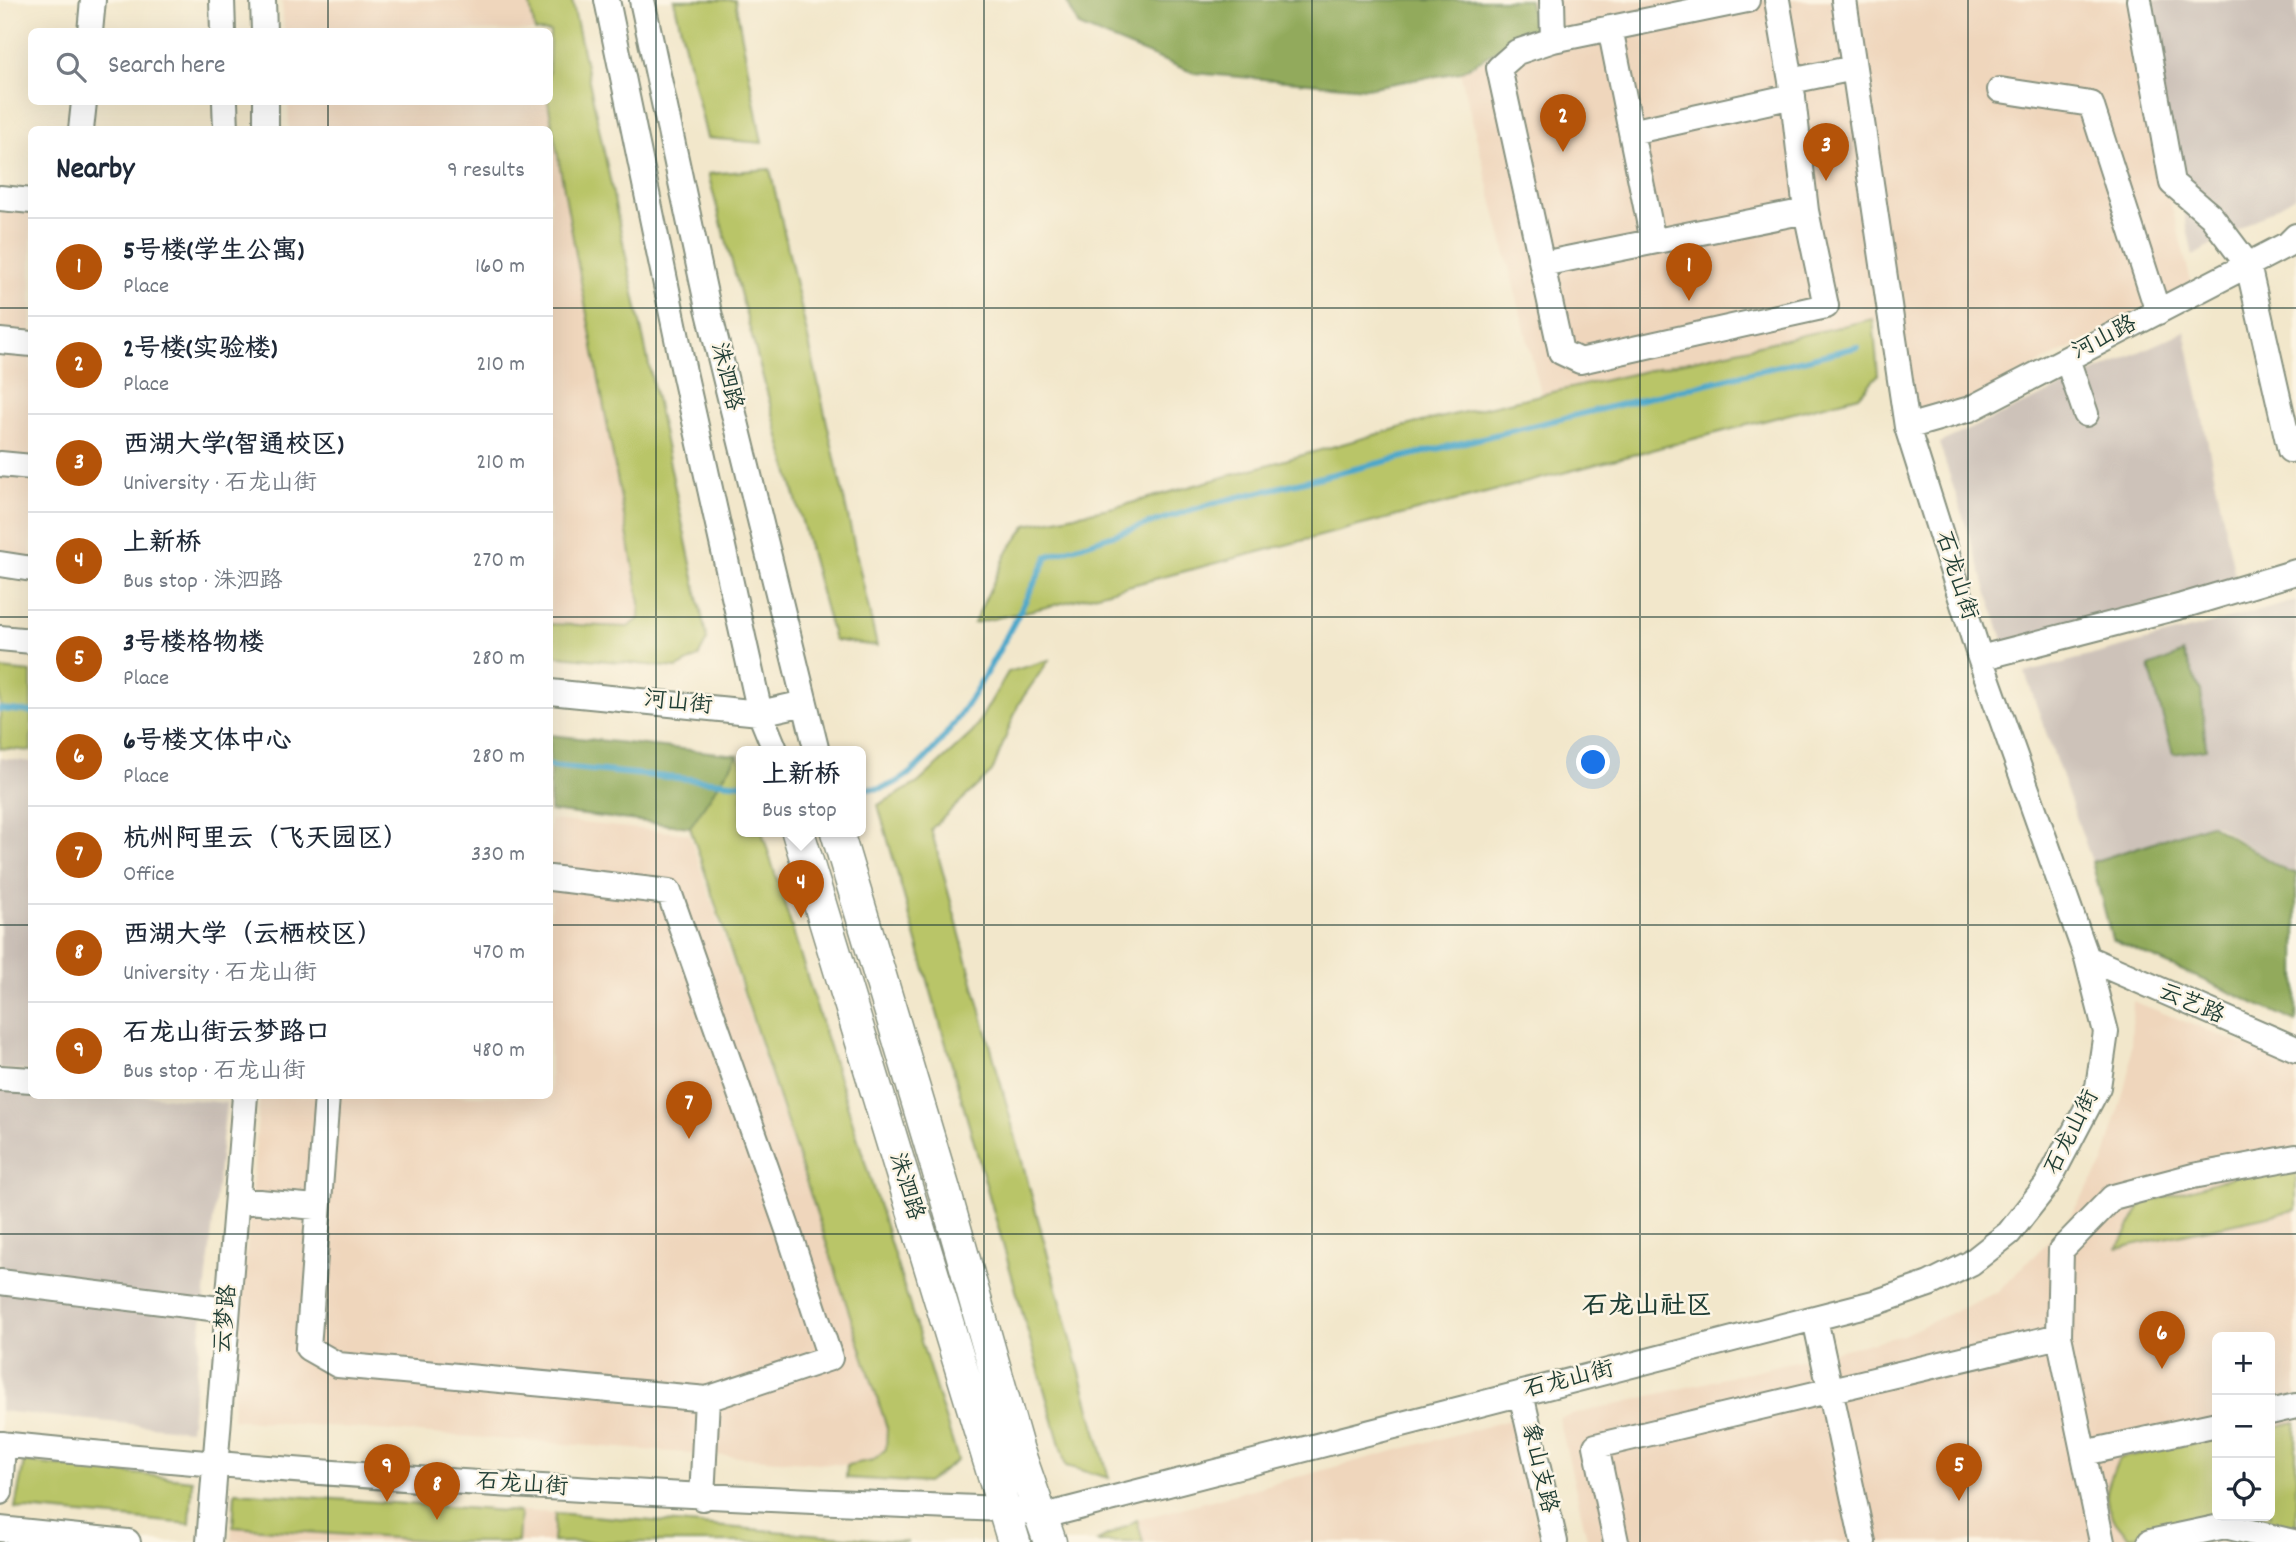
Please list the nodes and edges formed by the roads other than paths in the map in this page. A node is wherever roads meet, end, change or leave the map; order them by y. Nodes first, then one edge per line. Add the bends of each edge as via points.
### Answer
1 (93, 0) edge
2 (222, 0) edge
3 (263, 0) edge
4 (607, 0) edge
5 (642, 0) edge
6 (1552, 0) edge
7 (1747, 0) edge
8 (1777, 0) edge
9 (1844, 0) edge
10 (2139, 0) edge
11 (90, 28) edge
12 (223, 28) edge
13 (264, 28) edge
14 (1610, 28) junction
15 (1553, 40) junction
16 (1854, 68) junction
17 (1792, 89) junction
18 (2000, 90) dead end
19 (84, 105) edge
20 (225, 105) edge
21 (266, 105) edge
22 (81, 126) edge
23 (226, 126) edge
24 (267, 126) edge
25 (1631, 132) junction
26 (0, 198) edge
27 (28, 201) edge
28 (1806, 211) junction
29 (2296, 236) edge
30 (1653, 242) junction
31 (1542, 264) junction
32 (2248, 265) junction
33 (2158, 312) junction
34 (0, 341) edge
35 (28, 344) edge
36 (2067, 359) junction
37 (2086, 414) dead end
38 (1907, 426) junction
39 (2290, 450) dead end
40 (0, 464) edge
41 (28, 467) edge
42 (0, 564) edge
43 (28, 568) edge
44 (2296, 572) edge
45 (0, 638) edge
46 (28, 641) edge
47 (1980, 658) junction
48 (553, 692) edge
49 (805, 703) junction
50 (760, 713) junction
51 (774, 746) edge
52 (816, 746) edge
53 (800, 837) edge
54 (838, 837) edge
55 (553, 878) edge
56 (2087, 958) junction
57 (2296, 1049) edge
58 (0, 1079) edge
59 (28, 1080) edge
60 (245, 1099) edge
61 (327, 1099) edge
62 (2296, 1157) edge
63 (237, 1200) junction
64 (316, 1207) junction
65 (0, 1282) edge
66 (227, 1310) junction
67 (1815, 1319) junction
68 (2059, 1336) junction
69 (1830, 1392) junction
70 (1521, 1394) junction
71 (707, 1399) junction
72 (2296, 1406) edge
73 (2275, 1411) edge
74 (2212, 1425) edge
75 (2, 1444) edge
76 (2084, 1453) junction
77 (215, 1465) junction
78 (0, 1492) edge
79 (702, 1498) junction
80 (1002, 1509) junction
81 (1045, 1527) edge
82 (0, 1529) edge
83 (128, 1542) edge
84 (209, 1542) edge
85 (1014, 1542) edge
86 (1555, 1542) edge
87 (1616, 1542) edge
88 (1863, 1542) edge
89 (2102, 1542) edge
90 (2150, 1542) edge
91 (2293, 1542) edge

1 - 11 street
2 - 12 street
3 - 13 street
4 - 50 street, 洙泗路
5 - 49 street, 洙泗路 via 708,308
6 - 15 street
7 - 14 street
8 - 17 street
9 - 16 street, 石龙山街
10 - 32 street via 2172,183 2211,216
14 - 15 street
14 - 25 street
15 - 31 street via 1517,52 1499,68
16 - 17 street
16 - 38 street, 石龙山街
17 - 25 street
17 - 28 street
18 - 33 street via 2091,104
19 - 22 street
20 - 23 street
21 - 24 street
25 - 30 street
26 - 27 street
28 - 30 street
28 - 31 street via 1826,306 1580,360 1561,352
29 - 32 street, 河山路
30 - 31 street
32 - 33 street, 河山路
32 - 39 street
33 - 36 street, 河山路
34 - 35 street
36 - 37 street
36 - 38 street, 河山路 via 1970,410
38 - 47 street, 石龙山街
40 - 41 street
42 - 43 street
44 - 47 street
45 - 46 street
47 - 56 street, 石龙山街
48 - 50 street, 河山街
49 - 50 street, 河山街
49 - 52 street, 洙泗路
50 - 51 street, 洙泗路
53 - 80 main road, 洙泗路
54 - 81 main road, 洙泗路 via 1018,1451
55 - 71 street via 669,892 830,1358
56 - 57 street, 云艺路
56 - 67 street, 石龙山街 via 2106,1032 2098,1087 2046,1186 2009,1233 1971,1263 1929,1284
58 - 59 street
60 - 63 street, 云梦路
61 - 64 street
62 - 68 street via 2113,1197 2061,1250
63 - 64 street
63 - 66 street, 云梦路
64 - 71 street via 308,1348 338,1365
65 - 66 street
66 - 77 street, 云梦路
67 - 69 street
67 - 70 street, 石龙山街
68 - 69 street
68 - 76 street
69 - 87 street via 1596,1446
69 - 88 street
70 - 81 street, 石龙山街 via 1052,1514
70 - 86 street, 象山支路
71 - 79 street
72 - 73 street
74 - 76 street
75 - 77 street, 石龙山街
75 - 78 street
76 - 89 street
77 - 79 street, 石龙山街
77 - 84 street, 云梦路
79 - 80 street, 石龙山街
80 - 81 street, 石龙山街
80 - 85 main road, 洙泗路
82 - 83 street
90 - 91 street via 2225,1526

